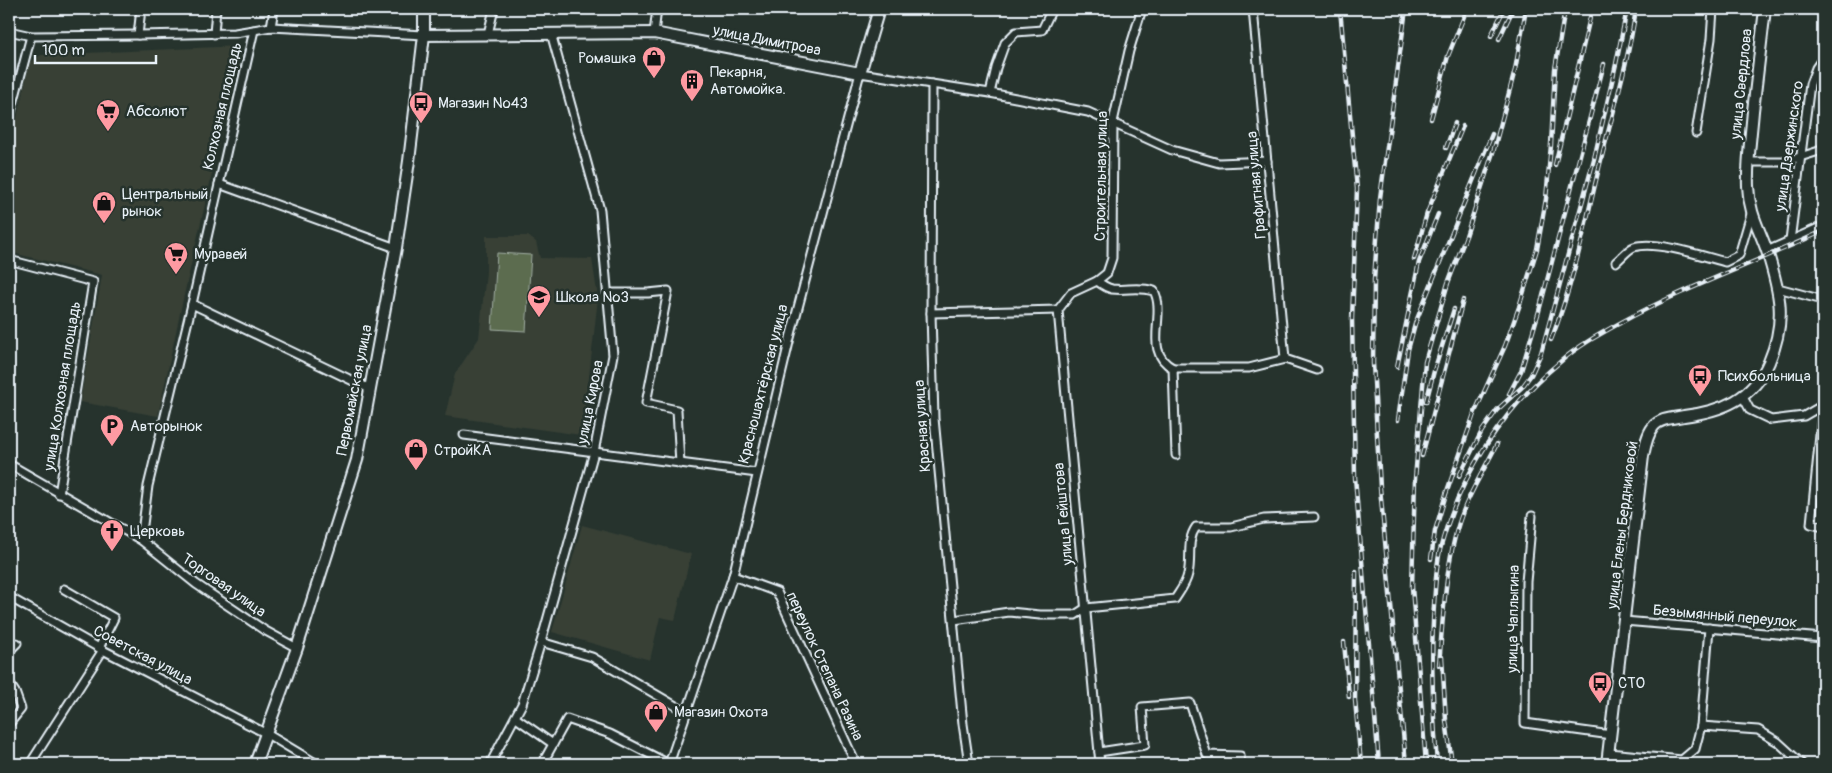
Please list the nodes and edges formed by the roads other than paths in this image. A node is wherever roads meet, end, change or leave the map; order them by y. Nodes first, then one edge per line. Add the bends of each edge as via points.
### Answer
1 (141, 9) edge
2 (216, 9) edge
3 (274, 9) edge
4 (424, 9) edge
5 (494, 9) edge
6 (657, 9) edge
7 (879, 9) edge
8 (1052, 9) edge
9 (1142, 9) edge
10 (1253, 9) edge
11 (1713, 9) edge
12 (1764, 9) edge
13 (271, 27) junction
14 (254, 30) junction
15 (9, 31) edge
16 (551, 33) junction
17 (654, 33) junction
18 (214, 34) junction
19 (488, 34) junction
20 (138, 35) junction
21 (424, 35) junction
22 (31, 36) junction
23 (1823, 58) edge
24 (860, 73) junction
25 (932, 84) junction
26 (990, 93) junction
27 (9, 119) edge
28 (1113, 122) junction
29 (1696, 132) dead end
30 (1823, 147) edge
31 (1800, 157) junction
32 (1267, 161) junction
33 (1748, 162) junction
34 (219, 184) junction
35 (1751, 214) junction
36 (1823, 226) edge
37 (1790, 241) junction
38 (396, 248) junction
39 (1766, 251) junction
40 (9, 260) edge
41 (1616, 262) dead end
42 (1097, 281) junction
43 (1778, 288) junction
44 (608, 293) junction
45 (1823, 300) edge
46 (192, 304) junction
47 (1058, 310) junction
48 (931, 313) junction
49 (1285, 359) junction
50 (1173, 368) junction
51 (1317, 370) dead end
52 (370, 388) junction
53 (1743, 397) junction
54 (1823, 405) edge
55 (464, 434) dead end
56 (594, 452) junction
57 (1176, 456) dead end
58 (9, 464) edge
59 (680, 464) junction
60 (756, 473) junction
61 (59, 494) junction
62 (1532, 516) dead end
63 (1314, 517) dead end
64 (1823, 527) edge
65 (142, 540) junction
66 (733, 576) junction
67 (64, 589) dead end
68 (9, 597) edge
69 (1086, 608) junction
70 (954, 620) junction
71 (1624, 621) junction
72 (1709, 628) junction
73 (1823, 638) edge
74 (541, 642) junction
75 (17, 643) dead end
76 (297, 648) junction
77 (101, 649) junction
78 (9, 651) edge
79 (9, 683) edge
80 (686, 712) junction
81 (516, 718) junction
82 (9, 724) edge
83 (1701, 726) junction
84 (266, 734) junction
85 (1611, 735) junction
86 (553, 744) junction
87 (1099, 752) junction
88 (1609, 753) junction
89 (30, 764) edge
90 (256, 764) edge
91 (317, 764) edge
92 (490, 764) edge
93 (542, 764) edge
94 (669, 764) edge
95 (856, 764) edge
96 (969, 764) edge
97 (1100, 764) edge
98 (1241, 764) edge
99 (1607, 764) edge
100 (1802, 764) edge

1 - 20 street
2 - 18 street
3 - 13 street
4 - 21 street, Первомайская улица
5 - 19 street
6 - 17 street
7 - 24 street, Красношахтёрская улица
8 - 26 street via 1042,30 1016,32 1005,43
9 - 28 street, Строительная улица
10 - 32 street, Графитная улица
11 - 29 street
12 - 33 street, улица Свердлова
13 - 14 street, улица Димитрова
13 - 21 street, улица Димитрова
14 - 18 street, улица Димитрова
14 - 34 street, Колхозная площадь
15 - 22 street, улица Димитрова
16 - 17 street, улица Димитрова
16 - 19 street, улица Димитрова
16 - 44 street, улица Кирова via 600,210
17 - 24 street, улица Димитрова
18 - 20 street, улица Димитрова
19 - 21 street, улица Димитрова
20 - 22 street, улица Димитрова
21 - 38 street, Первомайская улица
22 - 27 street
23 - 31 street, улица Дзержинского via 1810,84
24 - 25 street, улица Димитрова
24 - 60 street, Красношахтёрская улица
25 - 26 street, улица Димитрова
25 - 48 street, Красная улица
26 - 28 street, улица Димитрова via 1088,112
28 - 32 street, улица Димитрова via 1172,150 1219,163
28 - 42 street, Строительная улица via 1112,258 1106,273
30 - 31 street
31 - 33 street via 1784,162
31 - 37 street, улица Дзержинского
32 - 49 street, Графитная улица
33 - 35 street, улица Елены Бердниковой
34 - 38 street
34 - 46 street, Колхозная площадь
35 - 39 street, улица Елены Бердниковой
35 - 41 street via 1739,255 1725,262 1647,245 1632,247
36 - 37 street
37 - 39 street
38 - 52 street, Первомайская улица
39 - 43 street, улица Елены Бердниковой
40 - 61 street, улица Колхозная площадь via 93,282
42 - 47 street via 1071,293
42 - 50 street via 1110,289 1139,287 1154,291 1158,298 1160,357 1164,364
43 - 45 street
43 - 53 street, улица Елены Бердниковой via 1781,308 1779,329 1769,362
44 - 56 street, улица Кирова via 612,355
44 - 59 street via 668,291 646,403 677,410
46 - 52 street
46 - 65 street, Колхозная площадь via 148,486
47 - 48 street
47 - 69 street, улица Гейштова
48 - 70 street, Красная улица via 934,418
49 - 50 street via 1249,368
49 - 51 street
50 - 57 street
52 - 76 street, Первомайская улица via 357,460
53 - 54 street via 1750,410 1771,420 1804,416
53 - 71 street, улица Елены Бердниковой via 1708,412 1666,419 1654,426 1647,438
54 - 64 street via 1811,524
55 - 56 street
56 - 59 street
56 - 74 street, улица Кирова
58 - 61 street, Торговая улица
59 - 60 street
60 - 66 street, Красношахтёрская улица
61 - 65 street, Торговая улица
62 - 85 street, улица Чаплыгина via 1526,582 1525,723
63 - 69 street via 1264,519 1231,528 1196,527 1190,535 1189,572 1175,600
65 - 76 street, Торговая улица via 196,584
66 - 80 street, Красношахтёрская улица
66 - 95 street, переулок Степана Разина via 777,592
67 - 77 street via 114,618
68 - 77 street, Советская улица
69 - 70 street via 1075,615 1009,612
69 - 87 street, улица Гейштова
70 - 96 street, Красная улица
71 - 72 street, Безымянный переулок
71 - 85 street, улица Елены Бердниковой
72 - 73 street, Безымянный переулок
72 - 83 street
74 - 80 street via 592,657
74 - 81 street, улица Кирова
75 - 78 street
76 - 84 street, Первомайская улица
77 - 84 street, Советская улица
77 - 89 street
79 - 82 street via 21,709
80 - 94 street, Красношахтёрская улица
81 - 86 street
81 - 92 street, улица Кирова
83 - 88 street via 1695,749 1682,760
83 - 100 street via 1758,730 1778,742
84 - 90 street, Первомайская улица
84 - 91 street, Советская улица
85 - 88 street, улица Елены Бердниковой
86 - 93 street
86 - 94 street via 567,719 610,734
87 - 97 street, улица Гейштова
87 - 98 street via 1145,744 1142,707 1190,703 1207,755 1240,756
88 - 99 street, улица Елены Бердниковой

